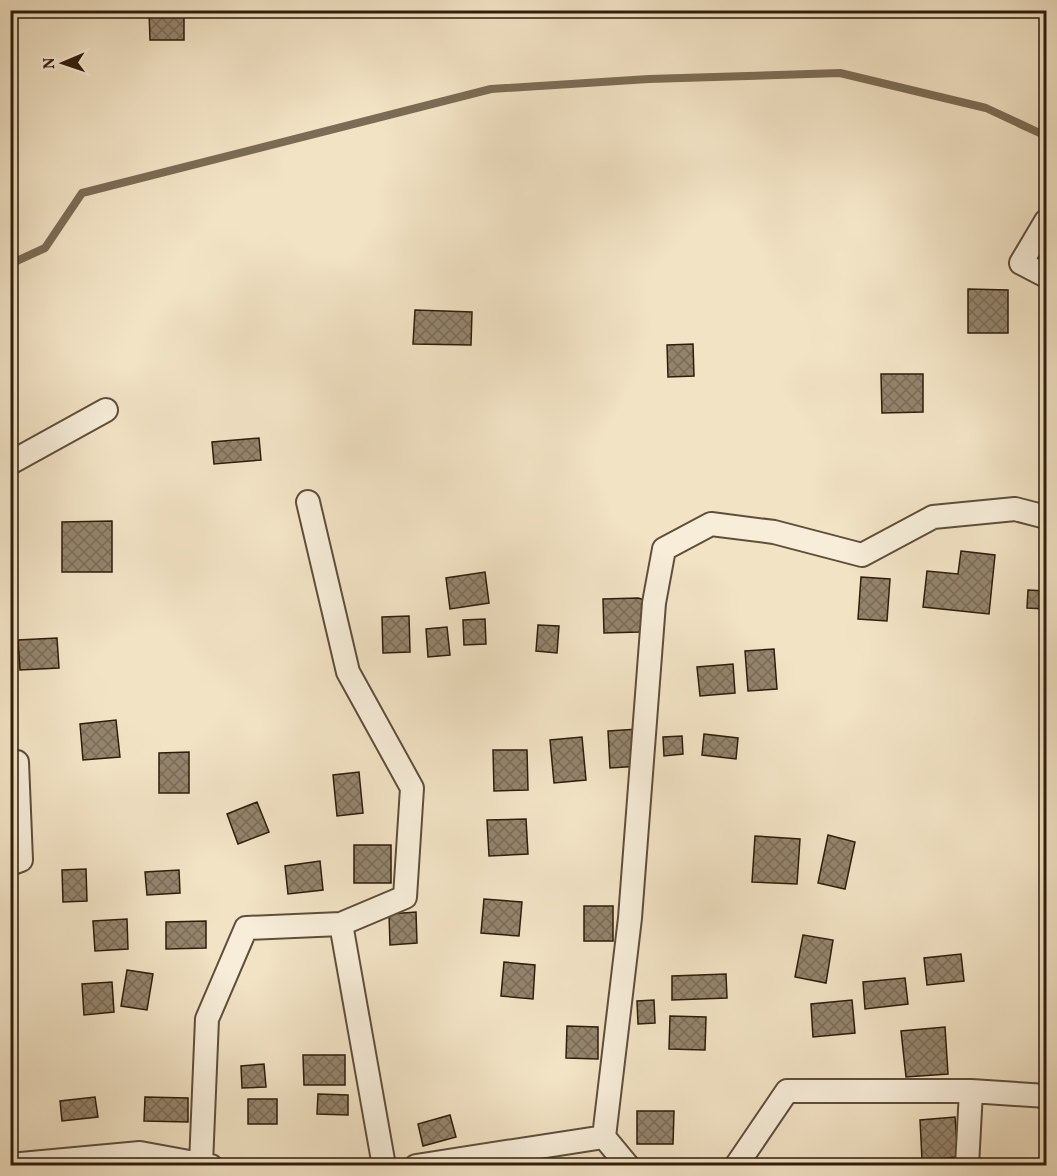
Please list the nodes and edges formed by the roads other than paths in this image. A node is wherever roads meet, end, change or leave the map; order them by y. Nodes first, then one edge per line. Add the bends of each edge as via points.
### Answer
1 (1047, 220) edge
2 (1047, 276) edge
3 (106, 410) dead end
4 (10, 463) edge
5 (308, 502) dead end
6 (1047, 518) edge
7 (17, 762) dead end
8 (10, 864) edge
9 (341, 924) junction
10 (971, 1091) junction
11 (1047, 1096) edge
12 (604, 1137) junction
13 (10, 1165) edge
14 (206, 1165) edge
15 (384, 1166) edge
16 (416, 1166) edge
17 (628, 1166) edge
18 (736, 1166) edge
19 (967, 1166) edge

1 - 2 street via 1020,263
3 - 4 street
5 - 9 street via 348,672 412,788 405,897
6 - 12 street via 1015,509 933,518 862,555 774,532 711,524 664,549 654,603 630,918
7 - 8 street via 21,860
9 - 14 street via 246,928 207,1019
9 - 15 street
10 - 11 street
10 - 18 street via 787,1090
10 - 19 street
12 - 16 street
12 - 17 street
13 - 14 street via 140,1153

